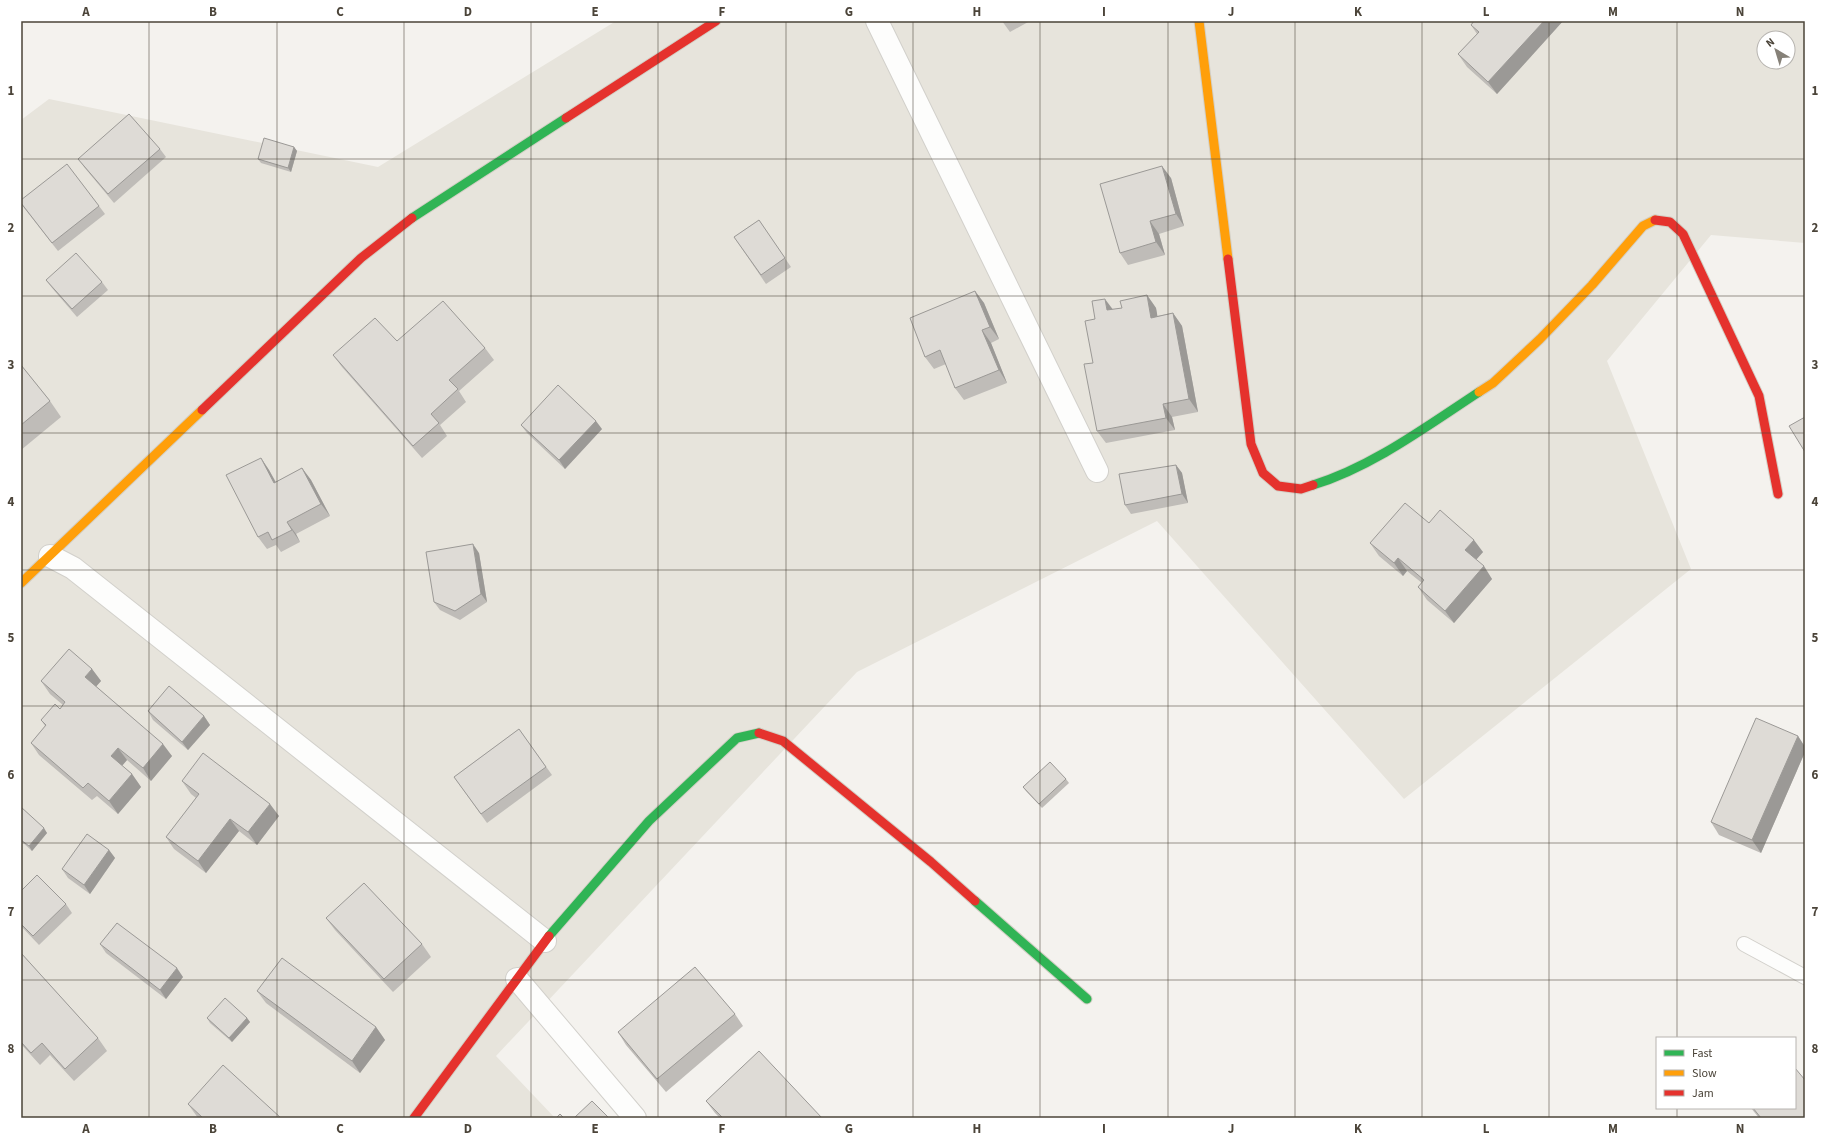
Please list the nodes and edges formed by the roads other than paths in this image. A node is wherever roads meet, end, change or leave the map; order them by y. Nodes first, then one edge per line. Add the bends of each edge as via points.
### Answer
1 (716, 21) edge
2 (877, 21) edge
3 (1199, 21) edge
4 (1097, 471) dead end
5 (1778, 494) dead end
6 (50, 556) junction
7 (21, 582) edge
8 (545, 941) junction
9 (1744, 944) dead end
10 (1805, 977) edge
11 (517, 979) junction
12 (1087, 999) dead end
13 (414, 1118) edge
14 (635, 1118) edge

1 - 6 street via 417,214 361,258
2 - 4 street
3 - 5 street via 1251,444 1263,473 1278,486 1301,489 1381,454 1493,383 1592,285 1643,226 1657,219 1670,222 1683,234 1743,359 1759,396
6 - 7 street
6 - 8 street via 73,568
8 - 11 street
8 - 12 street via 649,821 737,738 761,733 782,741 931,862
9 - 10 lane
11 - 13 street
11 - 14 street

